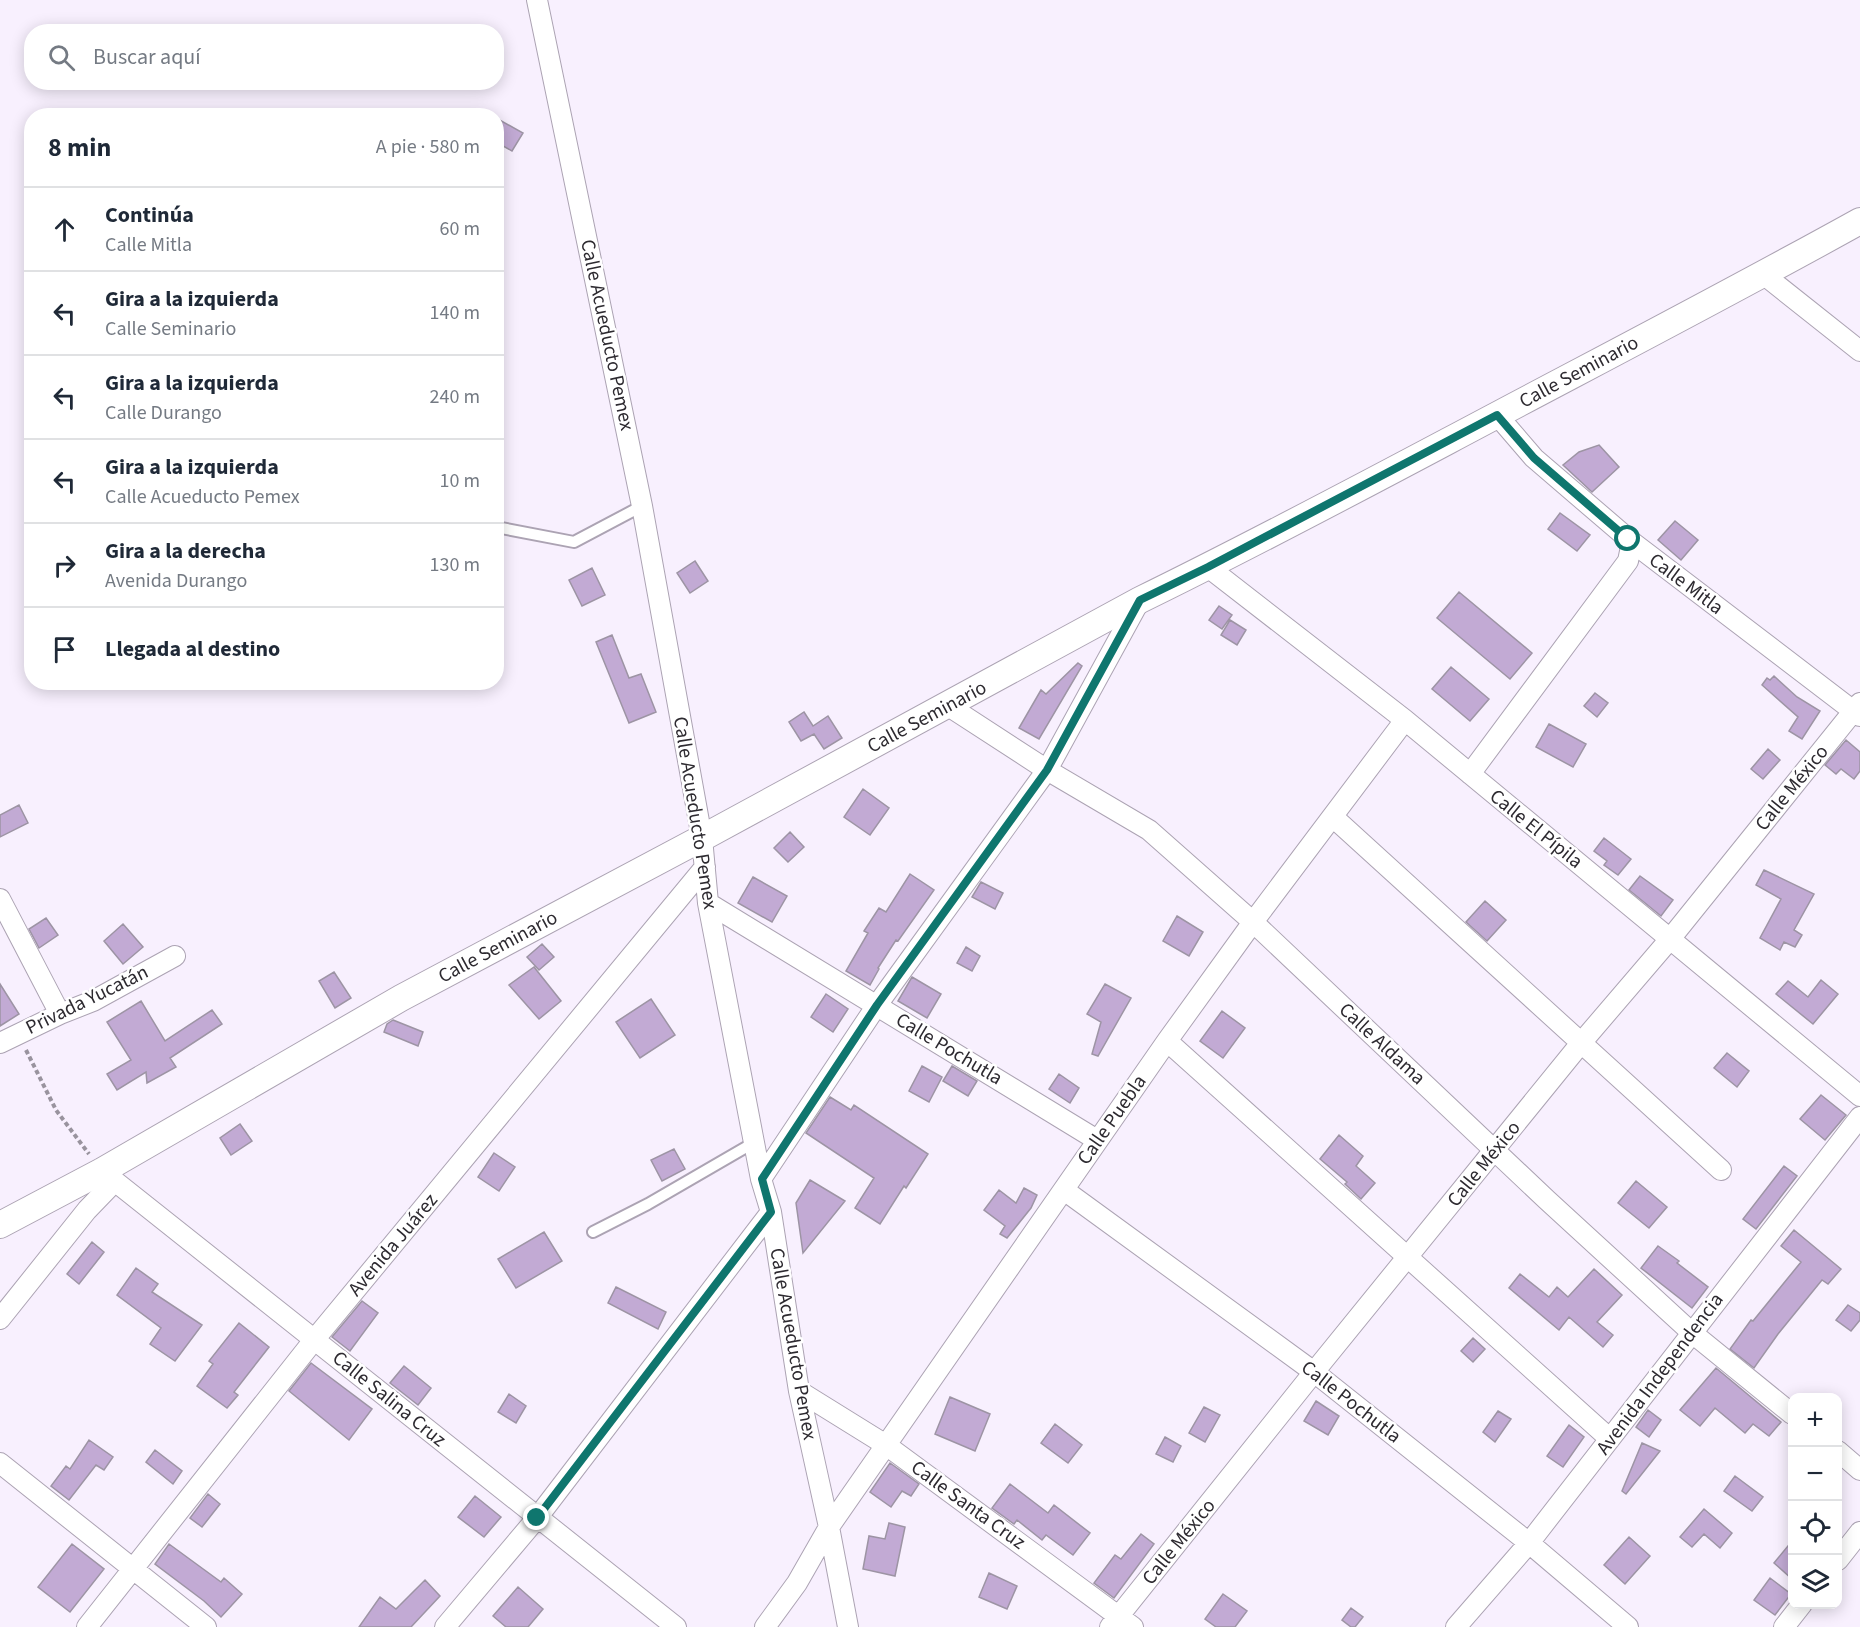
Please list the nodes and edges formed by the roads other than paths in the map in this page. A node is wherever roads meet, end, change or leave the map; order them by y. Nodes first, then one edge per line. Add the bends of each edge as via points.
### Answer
1 (537, 0) edge
2 (1860, 221) edge
3 (1763, 274) junction
4 (1860, 351) edge
5 (1497, 415) junction
6 (642, 506) junction
7 (504, 529) edge
8 (1632, 543) junction
9 (1208, 567) junction
10 (1140, 600) junction
11 (947, 705) junction
12 (1858, 710) edge
13 (1405, 720) junction
14 (1047, 770) junction
15 (1470, 774) junction
16 (1333, 817) junction
17 (702, 838) junction
18 (705, 867) junction
19 (0, 899) edge
20 (708, 903) junction
21 (1253, 922) junction
22 (1670, 939) junction
23 (174, 956) dead end
24 (877, 1005) junction
25 (60, 1014) junction
26 (1167, 1041) junction
27 (0, 1043) edge
28 (1581, 1044) junction
29 (1860, 1096) edge
30 (1860, 1117) edge
31 (1098, 1140) junction
32 (755, 1143) junction
33 (1495, 1150) junction
34 (1720, 1170) dead end
35 (108, 1176) junction
36 (762, 1179) junction
37 (1064, 1190) junction
38 (771, 1212) junction
39 (0, 1225) edge
40 (593, 1232) dead end
41 (1408, 1257) junction
42 (0, 1319) edge
43 (1691, 1332) junction
44 (314, 1340) junction
45 (1314, 1372) junction
46 (799, 1391) junction
47 (1788, 1411) edge
48 (1610, 1439) junction
49 (886, 1445) junction
50 (1842, 1454) edge
51 (0, 1462) edge
52 (1860, 1470) edge
53 (537, 1518) junction
54 (829, 1527) junction
55 (1860, 1532) edge
56 (1529, 1543) junction
57 (1842, 1555) edge
58 (133, 1568) junction
59 (1799, 1609) edge
60 (1121, 1623) edge
61 (87, 1627) edge
62 (206, 1627) edge
63 (445, 1627) edge
64 (676, 1627) edge
65 (765, 1627) edge
66 (848, 1627) edge
67 (1456, 1627) edge
68 (1628, 1627) edge
69 (1784, 1627) edge

1 - 6 street, Calle Acueducto Pemex
2 - 3 street, Calle Seminario
3 - 4 street
3 - 5 street, Calle Seminario
5 - 8 street, Calle Mitla via 1534,458
5 - 9 street, Calle Seminario
6 - 7 lane via 574,542
6 - 17 street, Calle Acueducto Pemex
8 - 12 street, Calle Mitla
8 - 15 street via 1628,561
9 - 10 street, Calle Seminario
9 - 13 street, Calle El Pípila
10 - 11 street, Calle Seminario
10 - 14 street
11 - 14 street, Calle Aldama
11 - 17 street, Calle Seminario
12 - 22 street, Calle México
13 - 15 street, Calle El Pípila
13 - 16 street, Calle Puebla
14 - 21 street, Calle Aldama via 1149,830
14 - 24 street
15 - 22 street, Calle El Pípila
16 - 21 street, Calle Puebla
16 - 28 street
17 - 18 street, Calle Acueducto Pemex
17 - 35 street, Calle Seminario via 401,998
18 - 20 street, Calle Acueducto Pemex
18 - 44 street, Avenida Juárez
19 - 25 street
20 - 24 street, Calle Pochutla
20 - 32 street, Calle Acueducto Pemex
21 - 26 street, Calle Puebla
21 - 33 street, Calle Aldama
22 - 28 street, Calle México
22 - 29 street, Calle El Pípila
23 - 25 street, Privada Yucatán via 93,1001
24 - 31 street, Calle Pochutla
24 - 36 street
25 - 27 street, Privada Yucatán
26 - 31 street, Calle Puebla
26 - 41 street
28 - 33 street, Calle México
28 - 34 street
30 - 43 street, Avenida Independencia
31 - 37 street, Calle Puebla
32 - 36 street, Calle Acueducto Pemex
32 - 40 lane
33 - 41 street, Calle México
33 - 43 street, Calle Aldama
35 - 39 street, Calle Seminario
35 - 42 street via 87,1210
35 - 44 street, Calle Salina Cruz
36 - 38 street, Calle Acueducto Pemex
37 - 45 street, Calle Pochutla
37 - 49 street, Calle Puebla
38 - 46 street, Calle Acueducto Pemex
38 - 53 street
41 - 45 street, Calle México
41 - 48 street
43 - 47 street, Calle Aldama
43 - 48 street, Avenida Independencia
44 - 53 street, Calle Salina Cruz
44 - 58 street, Avenida Juárez
45 - 56 street, Calle Pochutla
45 - 60 street, Calle México
46 - 49 street, Calle Santa Cruz
46 - 54 street, Calle Acueducto Pemex
48 - 56 street, Avenida Independencia
49 - 54 street, Calle Puebla
49 - 60 street, Calle Santa Cruz
50 - 52 street
51 - 58 street
53 - 63 street
53 - 64 street, Calle Salina Cruz
54 - 65 street, Calle Puebla via 797,1583
54 - 66 street, Calle Acueducto Pemex
55 - 57 street
56 - 67 street, Avenida Independencia
56 - 68 street, Calle Pochutla
58 - 61 street, Avenida Juárez
58 - 62 street
59 - 69 street

